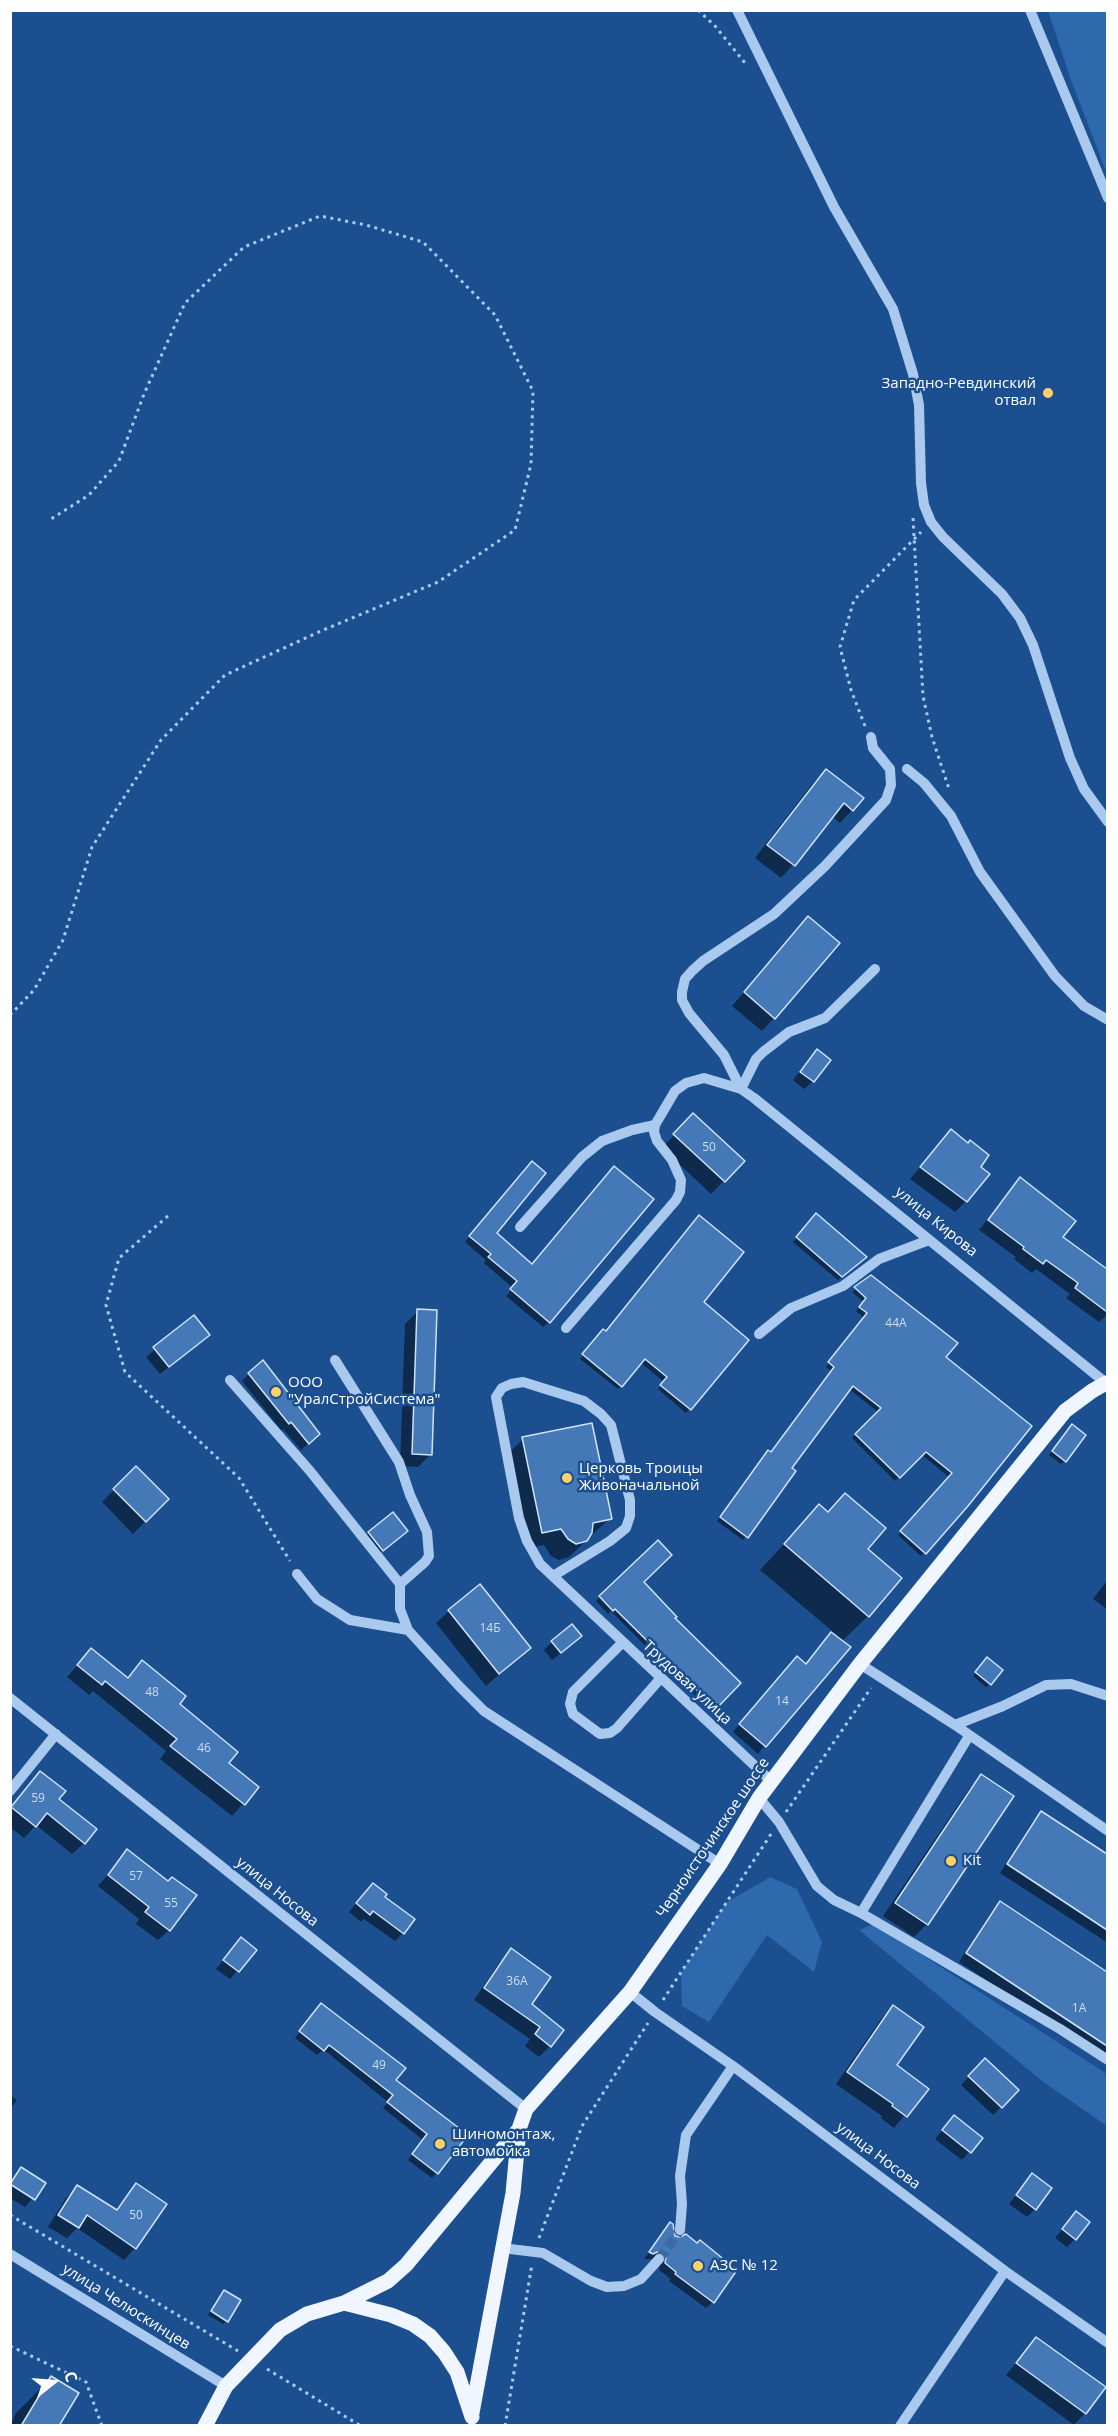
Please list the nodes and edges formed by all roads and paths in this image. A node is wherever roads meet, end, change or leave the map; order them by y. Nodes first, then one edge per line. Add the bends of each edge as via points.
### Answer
1 (698, 10) edge
2 (737, 10) edge
3 (1030, 10) edge
4 (747, 65) dead end
5 (1107, 198) edge
6 (913, 507) dead end
7 (51, 519) dead end
8 (931, 522) junction
9 (914, 539) junction
10 (872, 737) joint
11 (907, 769) dead end
12 (952, 797) dead end
13 (1107, 822) edge
14 (874, 969) dead end
15 (10, 1015) edge
16 (1107, 1020) edge
17 (741, 1089) junction
18 (656, 1125) junction
19 (168, 1216) dead end
20 (520, 1227) dead end
21 (929, 1240) junction
22 (566, 1328) dead end
23 (759, 1335) dead end
24 (335, 1360) dead end
25 (230, 1380) dead end
26 (1107, 1383) edge
27 (297, 1574) joint
28 (554, 1576) junction
29 (399, 1584) junction
30 (408, 1630) junction
31 (622, 1643) junction
32 (860, 1664) junction
33 (879, 1676) junction
34 (660, 1678) junction
35 (1107, 1696) edge
36 (10, 1698) edge
37 (955, 1725) junction
38 (56, 1734) junction
39 (969, 1736) junction
40 (771, 1781) junction
41 (10, 1791) edge
42 (759, 1797) junction
43 (779, 1822) junction
44 (1107, 1831) edge
45 (720, 1864) junction
46 (861, 1912) junction
47 (630, 1992) junction
48 (655, 2012) junction
49 (1107, 2060) edge
50 (733, 2066) junction
51 (526, 2109) junction
52 (519, 2129) junction
53 (10, 2215) edge
54 (681, 2230) tunnel mouth
55 (502, 2248) junction
56 (534, 2252) junction
57 (10, 2254) edge
58 (659, 2259) tunnel mouth
59 (1005, 2271) junction
60 (344, 2303) junction
61 (1107, 2343) edge
62 (10, 2346) edge
63 (251, 2359) junction
64 (226, 2386) junction
65 (471, 2421) edge
66 (102, 2426) edge
67 (205, 2426) edge
68 (361, 2426) edge
69 (506, 2426) edge
70 (900, 2426) edge

1 - 4 path
2 - 8 street via 834,207 893,309 919,405 921,483
3 - 5 street
6 - 9 path
7 - 15 path via 89,495 119,461 185,303 244,247 320,216 423,242 495,315 533,391 531,464 515,530 438,582 225,675 161,740 92,848 63,940 34,990
8 - 9 path
8 - 13 street via 981,571 1020,618 1033,645 1070,758 1084,789
9 - 10 path via 854,600 840,647 861,720
9 - 12 path via 922,696
10 - 17 street via 873,748 890,770 886,800 774,914 703,961 685,979 682,1000 724,1055
11 - 16 street via 951,816 980,872 1069,993
14 - 17 street via 825,1018 789,1032 756,1059
17 - 18 street via 704,1078 686,1083 675,1091
17 - 21 street, улица Кирова
18 - 20 street via 603,1141 582,1157
18 - 22 street via 657,1141 678,1170 680,1191
19 - 27 path via 119,1258 106,1305 125,1372 239,1478
21 - 23 street via 879,1259 843,1286 792,1308
21 - 26 street, улица Кирова
24 - 29 street via 399,1462 427,1532 429,1556
25 - 29 street via 310,1471
26 - 32 main road, Черноисточинское шоссе via 1065,1411
27 - 30 street via 317,1599 350,1620
28 - 28 street, Трудовая улица via 540,1564 519,1518 496,1397 511,1384 523,1382 584,1401 601,1414 611,1425 630,1500 626,1528
28 - 31 street, Трудовая улица
29 - 30 street via 400,1609
30 - 45 street via 484,1711
31 - 34 street, Трудовая улица
31 - 34 street via 573,1692 573,1713 600,1734 610,1732
32 - 33 street
32 - 40 main road, Черноисточинское шоссе
33 - 37 street
33 - 43 path
34 - 40 street, Трудовая улица
35 - 37 street via 1071,1684 1046,1685
36 - 38 street, улица Носова
37 - 39 street
38 - 41 street
38 - 51 street, улица Носова
39 - 44 street
39 - 46 street
40 - 42 main road, Черноисточинское шоссе
42 - 43 street
42 - 45 main road, Черноисточинское шоссе
43 - 46 street via 817,1886 834,1900
43 - 48 path
45 - 47 main road, Черноисточинское шоссе
46 - 49 street
47 - 48 street, улица Носова
47 - 51 main road, Черноисточинское шоссе
48 - 50 street, улица Носова
48 - 56 path via 582,2126
50 - 54 street via 686,2135 680,2176
50 - 59 street, улица Носова
51 - 52 main road, Черноисточинское шоссе
52 - 55 main road via 513,2193
52 - 60 main road, Черноисточинское шоссе via 406,2265 388,2281
53 - 63 path
55 - 56 street
55 - 65 main road
56 - 58 street via 607,2287 641,2279
56 - 69 path
57 - 64 street, улица Челюскинцев
59 - 61 street, улица Носова
59 - 70 street
60 - 63 main road, Черноисточинское шоссе via 306,2314 280,2330
60 - 65 main road via 391,2315 430,2336 457,2372
62 - 66 path via 86,2382
63 - 64 main road, Черноисточинское шоссе
63 - 68 path
64 - 67 main road, Черноисточинское шоссе

